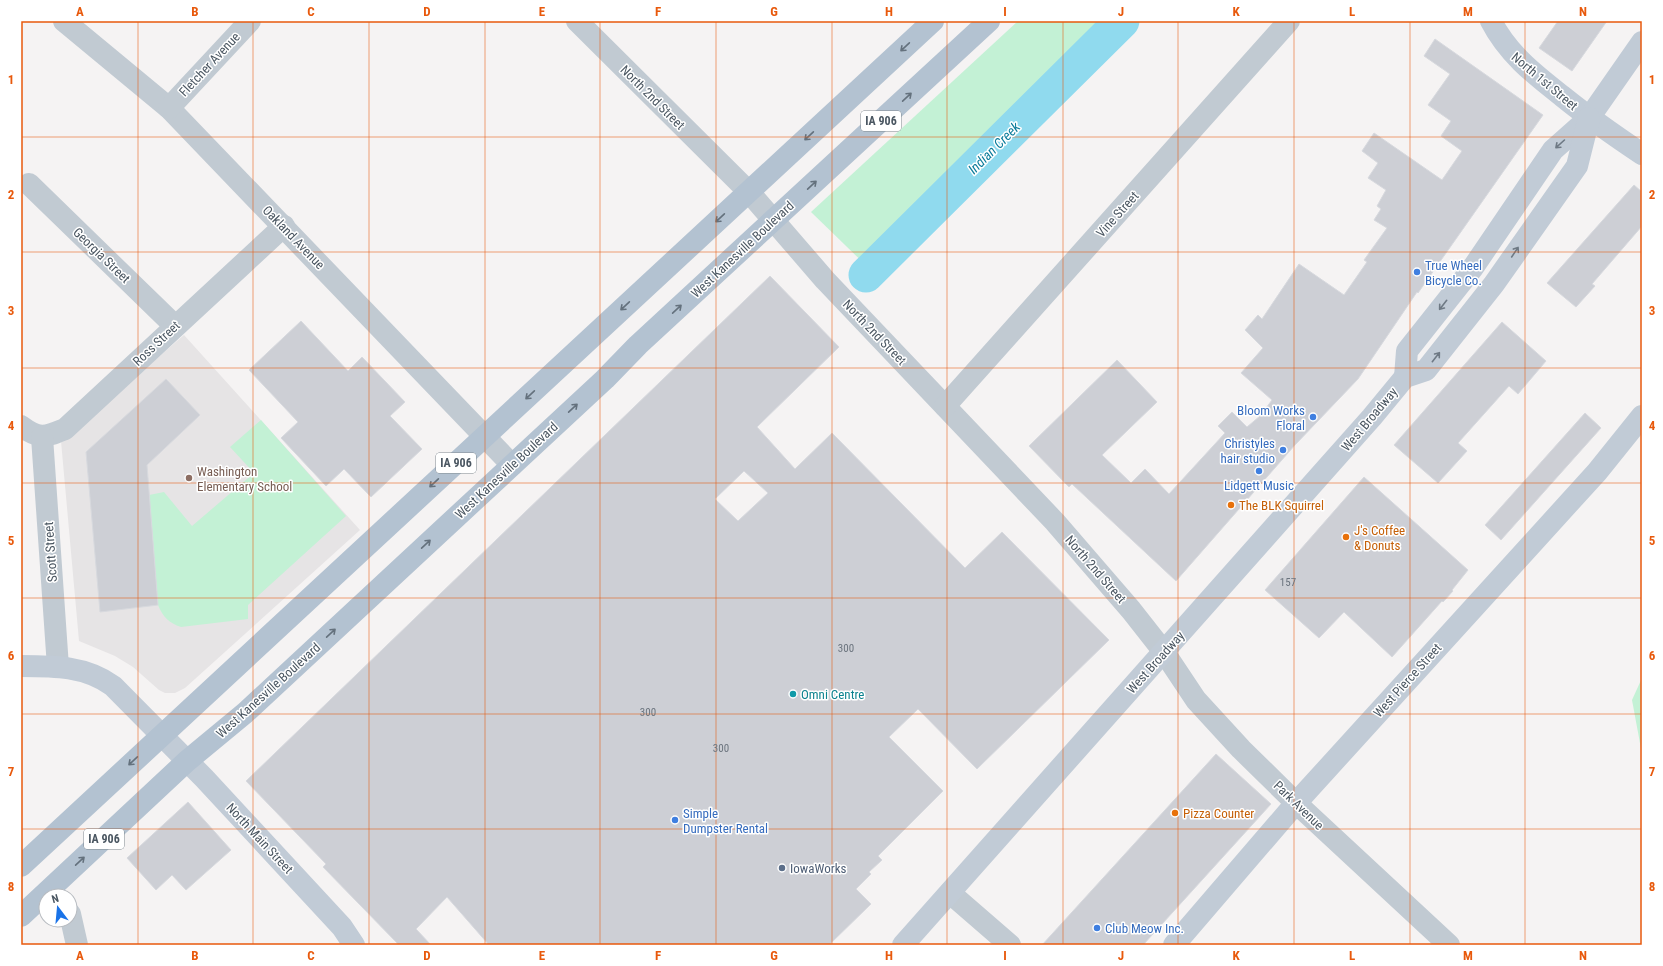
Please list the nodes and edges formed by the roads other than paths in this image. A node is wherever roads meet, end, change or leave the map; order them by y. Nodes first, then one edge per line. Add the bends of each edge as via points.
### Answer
1 (64, 21) edge
2 (250, 21) edge
3 (577, 21) edge
4 (934, 21) edge
5 (989, 21) edge
6 (1289, 21) edge
7 (1491, 21) edge
8 (1642, 42) edge
9 (169, 108) junction
10 (1590, 118) junction
11 (1642, 154) edge
12 (29, 184) dead end
13 (749, 192) junction
14 (773, 221) junction
15 (284, 226) junction
16 (175, 326) junction
17 (945, 406) junction
18 (1642, 416) edge
19 (21, 426) edge
20 (485, 436) junction
21 (42, 437) junction
22 (512, 465) junction
23 (1164, 652) junction
24 (21, 666) edge
25 (58, 667) junction
26 (162, 735) junction
27 (187, 761) junction
28 (1296, 803) junction
29 (21, 866) edge
30 (60, 888) edge
31 (950, 893) junction
32 (38, 904) edge
33 (21, 916) edge
34 (73, 928) edge
35 (77, 945) edge
36 (354, 945) edge
37 (904, 945) edge
38 (1010, 945) edge
39 (1174, 945) edge
40 (1449, 945) edge

1 - 9 street, Oakland Avenue
2 - 9 street, Fletcher Avenue
3 - 13 street, North 2nd Street
4 -> 13 main road, IA 906
14 -> 5 main road, West Kanesville Boulevard / IA 906
6 - 17 street, Vine Street
7 - 10 main road, North 1st Street via 1515,57
8 - 10 main road, West Broadway
9 - 15 street, Oakland Avenue
10 - 11 main road, North 1st Street
10 - 23 main road, West Broadway via 1577,166 1494,284 1426,370 1405,377 1372,418
12 - 16 street, Georgia Street
13 - 14 street, North 2nd Street
13 -> 20 main road, IA 906
14 - 17 street, North 2nd Street via 825,280
22 -> 14 main road, West Kanesville Boulevard / IA 906
15 - 16 street, Ross Street
15 - 20 street, Oakland Avenue
16 - 21 street, Ross Street via 65,429
17 - 23 street, North 2nd Street via 1055,522
18 - 28 main road, West Pierce Street via 1597,472
19 - 21 street via 33,435
20 - 22 street, Oakland Avenue
20 -> 26 main road, IA 906
21 - 25 street, Scott Street
27 -> 22 main road, West Kanesville Boulevard / IA 906 via 245,713
23 - 28 street, Park Avenue via 1196,700
23 - 31 main road, West Broadway
24 - 25 main road, North Main Street
25 - 26 main road, North Main Street via 82,670 104,679 124,695
26 - 27 main road, North Main Street
26 -> 29 main road, IA 906
30 -> 27 main road, West Kanesville Boulevard / IA 906
27 - 36 main road, North Main Street via 342,927
28 - 39 main road, West Pierce Street
28 - 40 street, Park Avenue
31 - 37 main road, West Broadway
31 - 38 street
32 - 33 main road, West Kanesville Boulevard / IA 906
34 - 35 street

